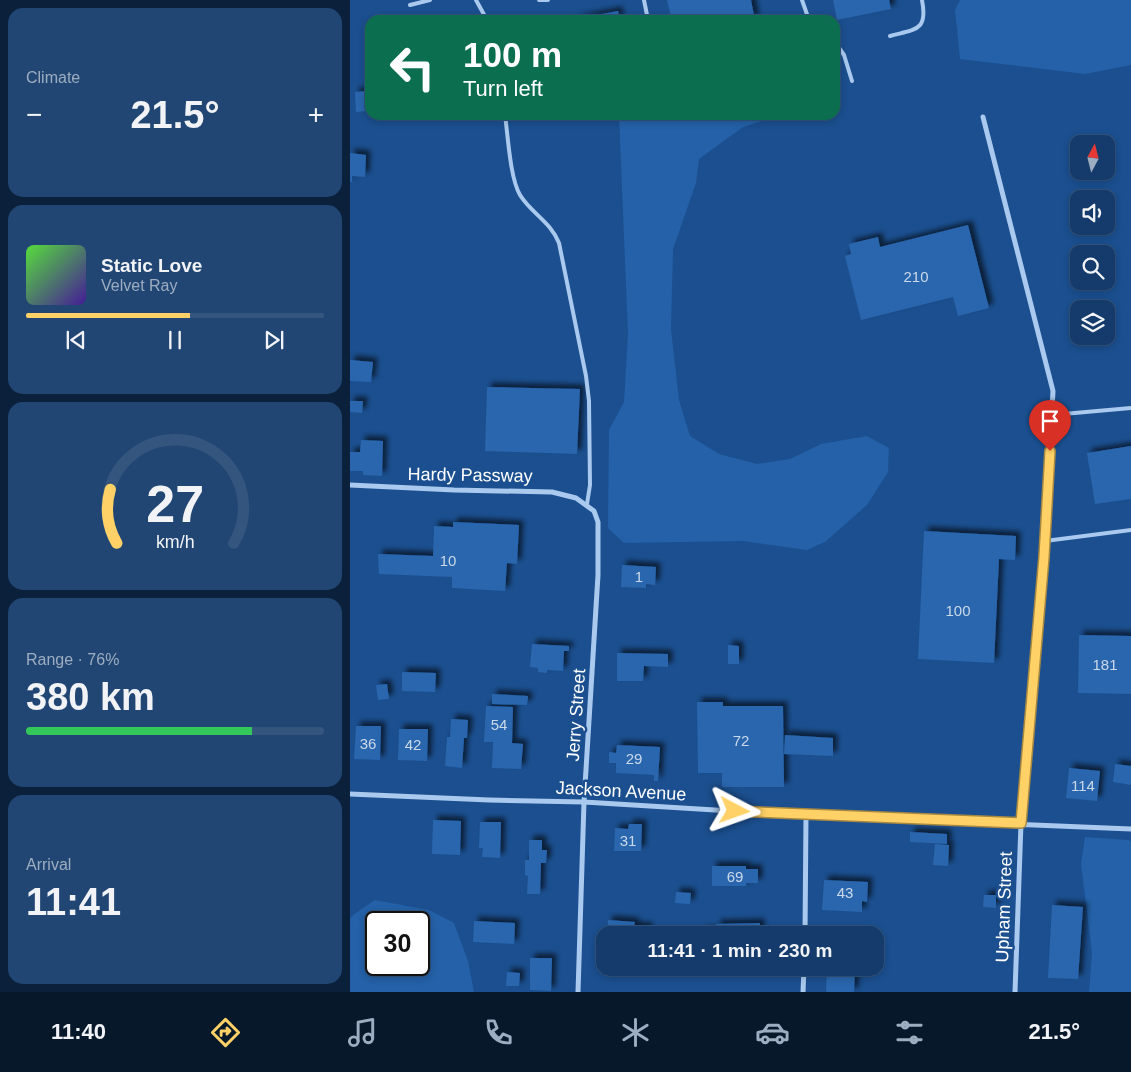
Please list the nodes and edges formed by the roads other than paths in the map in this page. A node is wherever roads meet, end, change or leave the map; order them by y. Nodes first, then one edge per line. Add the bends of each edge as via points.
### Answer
1 (430, 0) edge
2 (476, 0) edge
3 (539, 0) edge
4 (548, 0) edge
5 (644, 0) edge
6 (802, 0) edge
7 (922, 0) edge
8 (410, 5) dead end
9 (484, 15) edge
10 (647, 15) edge
11 (807, 15) edge
12 (890, 36) dead end
13 (840, 49) edge
14 (852, 81) dead end
15 (982, 117) dead end
16 (505, 120) edge
17 (1131, 408) edge
18 (1052, 415) junction
19 (350, 485) edge
20 (587, 504) junction
21 (1131, 530) edge
22 (1045, 541) junction
23 (350, 794) edge
24 (584, 802) junction
25 (806, 815) junction
26 (1021, 823) junction
27 (1131, 829) edge
28 (805, 926) edge
29 (804, 976) edge
30 (578, 992) edge
31 (803, 992) edge
32 (1015, 992) edge

1 - 8 lane
2 - 9 lane
3 - 4 lane
5 - 10 lane
6 - 11 lane
7 - 12 lane via 924,21 920,26
13 - 14 lane
15 - 18 street, Upham Street via 1053,391
16 - 20 lane via 517,188 524,201 552,229 559,243 588,394 590,485
17 - 18 lane
18 - 22 street, Upham Street
19 - 20 street, Hardy Passway via 541,491 564,494
20 - 24 street, Jerry Street via 598,522 598,575
21 - 22 lane
22 - 26 street, Upham Street
23 - 24 street, Jackson Avenue
24 - 25 street, Jackson Avenue
24 - 30 street, Jerry Street
25 - 26 street, Jackson Avenue
25 - 28 street
26 - 27 street, Jackson Avenue
26 - 32 street, Upham Street
29 - 31 street

